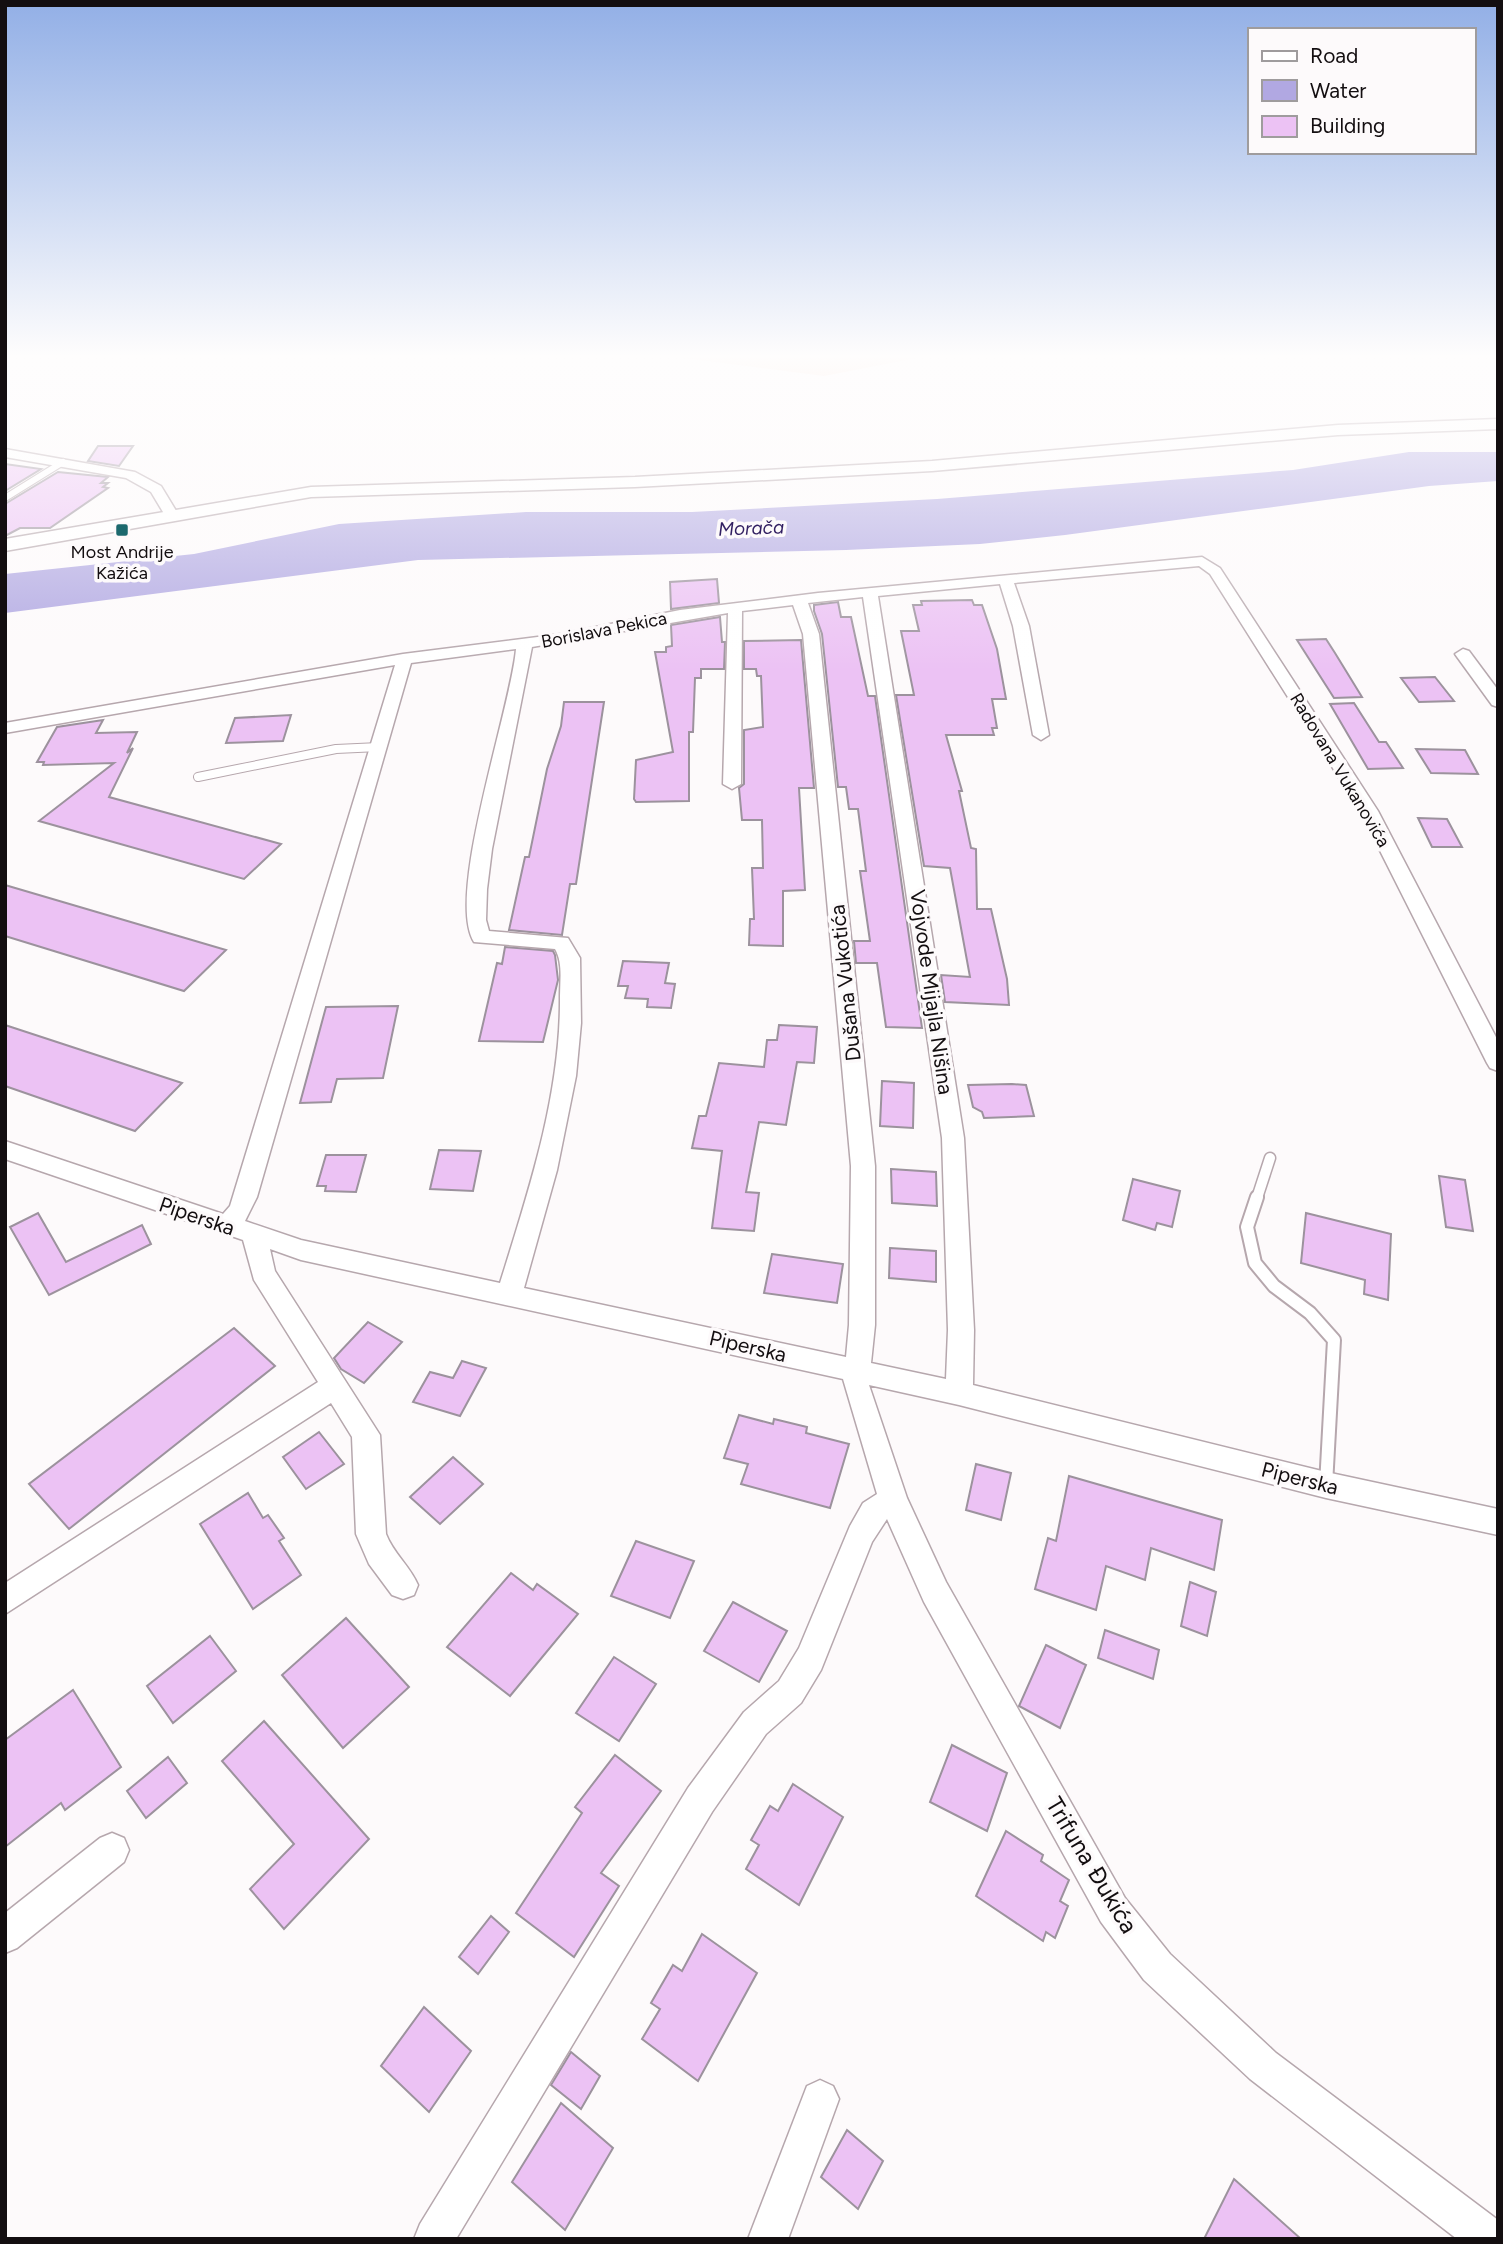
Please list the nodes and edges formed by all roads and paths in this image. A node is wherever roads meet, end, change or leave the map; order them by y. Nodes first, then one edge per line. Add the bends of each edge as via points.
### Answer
1 (63, 462) joint
2 (980, 462) edge
3 (5, 498) edge
4 (171, 514) junction
5 (5, 545) edge
6 (1206, 562) joint
7 (1005, 579) junction
8 (870, 594) junction
9 (799, 599) junction
10 (734, 608) junction
11 (524, 645) junction
12 (1463, 654) dead end
13 (403, 659) junction
14 (1498, 702) edge
15 (5, 728) edge
16 (1041, 735) dead end
17 (379, 747) junction
18 (198, 777) dead end
19 (732, 784) dead end
20 (1498, 1062) edge
21 (5, 1150) edge
22 (1270, 1158) dead end
23 (226, 1227) junction
24 (254, 1236) junction
25 (510, 1293) junction
26 (856, 1370) junction
27 (334, 1386) junction
28 (959, 1392) junction
29 (1326, 1485) junction
30 (893, 1499) junction
31 (1498, 1522) edge
32 (403, 1586) dead end
33 (5, 1600) edge
34 (112, 1850) dead end
35 (5, 1936) edge
36 (820, 2099) dead end
37 (434, 2238) edge
38 (768, 2239) edge
39 (1490, 2239) edge

1 - 3 lane
1 - 4 street via 115,470 145,481 156,489
2 - 4 main road via 635,482 331,490
4 - 5 main road
6 - 7 street, Borislava Pekica
6 - 20 street, Radovana Vukanovića via 1369,811
7 - 8 street, Borislava Pekica
7 - 16 street via 1021,626
8 - 9 street, Borislava Pekica
8 - 28 street, Vojvode Mijajla Nišina via 953,1138
9 - 10 street, Borislava Pekica
9 - 26 street, Dušana Vukotića via 811,634 863,1166 862,1325
10 - 11 street, Borislava Pekica via 640,621
10 - 19 street
11 - 13 street, Borislava Pekica
11 - 25 street via 484,840 475,903 476,932 481,937 561,943 566,948 570,958 570,1041 542,1188
12 - 14 street
13 - 15 street, Borislava Pekica
13 - 17 street
17 - 18 lane via 336,749
17 - 23 street via 245,1196
21 - 23 street, Piperska
22 - 29 lane via 1247,1227 1255,1263 1334,1340
23 - 24 street, Piperska
24 - 25 street, Piperska
24 - 27 street via 264,1273
25 - 26 street, Piperska
26 - 28 street, Piperska
26 - 30 street, Trifuna Đukića via 860,1404
27 - 32 street via 366,1435 371,1534 379,1554
27 - 33 street
28 - 29 street, Piperska
29 - 31 street, Piperska
30 - 37 street via 873,1512 860,1536 810,1659 790,1692 755,1723 700,1800
30 - 39 street, Trifuna Đukića via 935,1592 1113,1910 1157,1967 1263,2066
34 - 35 street
36 - 38 street

